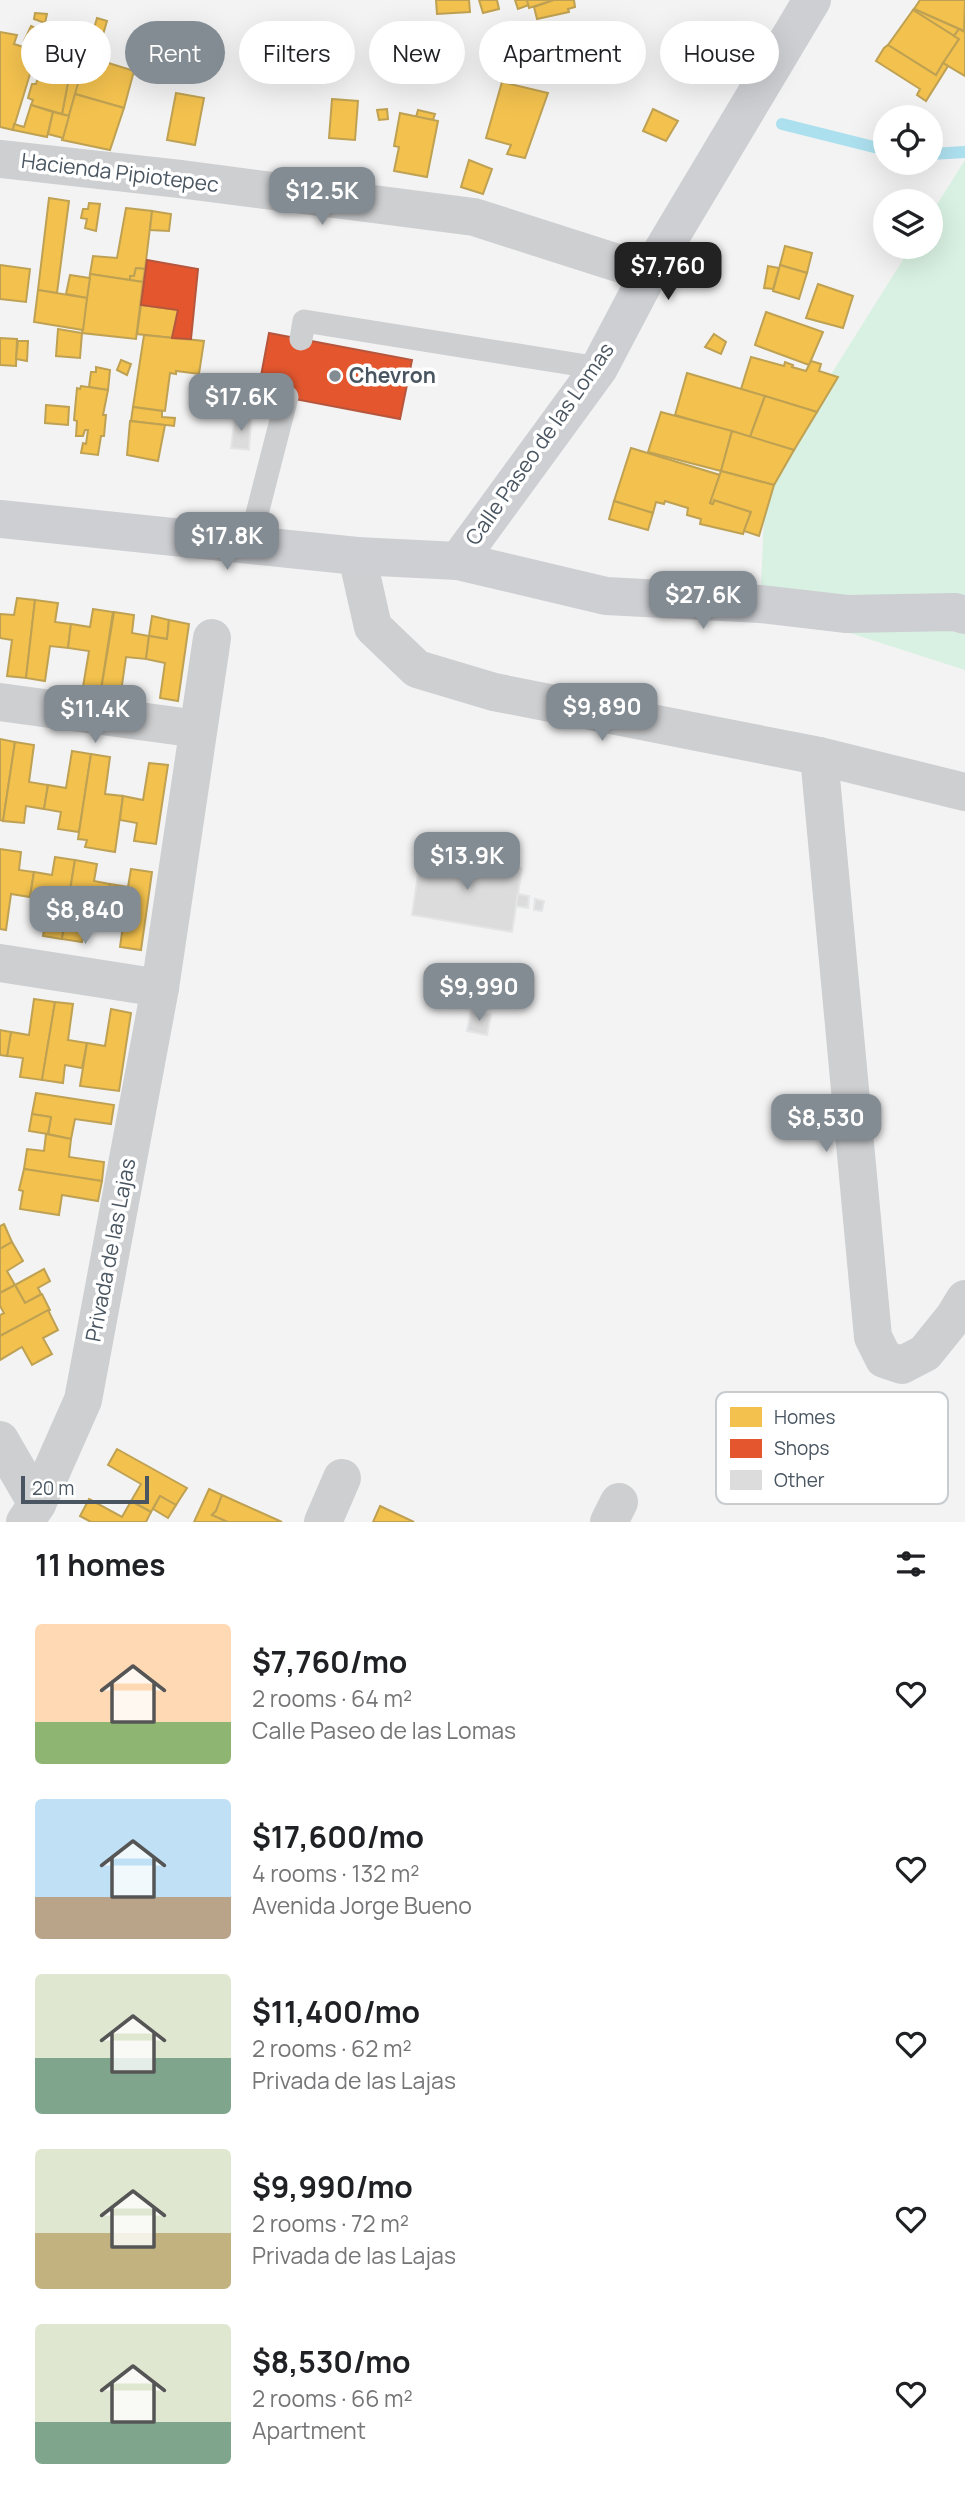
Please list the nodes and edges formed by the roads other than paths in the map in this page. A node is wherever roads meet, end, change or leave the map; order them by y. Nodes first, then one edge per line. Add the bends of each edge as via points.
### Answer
1 (812, 0) edge
2 (0, 159) edge
3 (649, 273) junction
4 (301, 339) dead end
5 (599, 368) junction
6 (287, 397) dead end
7 (0, 519) edge
8 (250, 545) junction
9 (357, 556) junction
10 (458, 561) junction
11 (965, 615) edge
12 (212, 638) dead end
13 (0, 702) edge
14 (198, 729) junction
15 (819, 756) junction
16 (965, 792) edge
17 (0, 963) edge
18 (160, 988) junction
19 (965, 1299) edge
20 (0, 1440) edge
21 (342, 1478) dead end
22 (31, 1513) edge
23 (323, 1522) edge

1 - 3 main road, Calle Paseo de las Lomas
2 - 3 street, Hacienda Pipiotepec via 474,217
3 - 5 main road, Calle Paseo de las Lomas
4 - 5 lane via 304,321
5 - 10 main road, Calle Paseo de las Lomas
6 - 8 lane
7 - 8 main road
8 - 9 main road
9 - 10 main road
9 - 15 street via 373,627 417,670 494,692
10 - 11 main road via 606,596 847,614
12 - 14 street, Privada de las Lajas
13 - 14 street
14 - 18 street, Privada de las Lajas
15 - 16 street
15 - 19 street via 873,1337 884,1359 902,1365 925,1353
17 - 18 street
18 - 22 street, Privada de las Lajas via 83,1401
20 - 22 street, Privada de las Lajas
21 - 23 street

